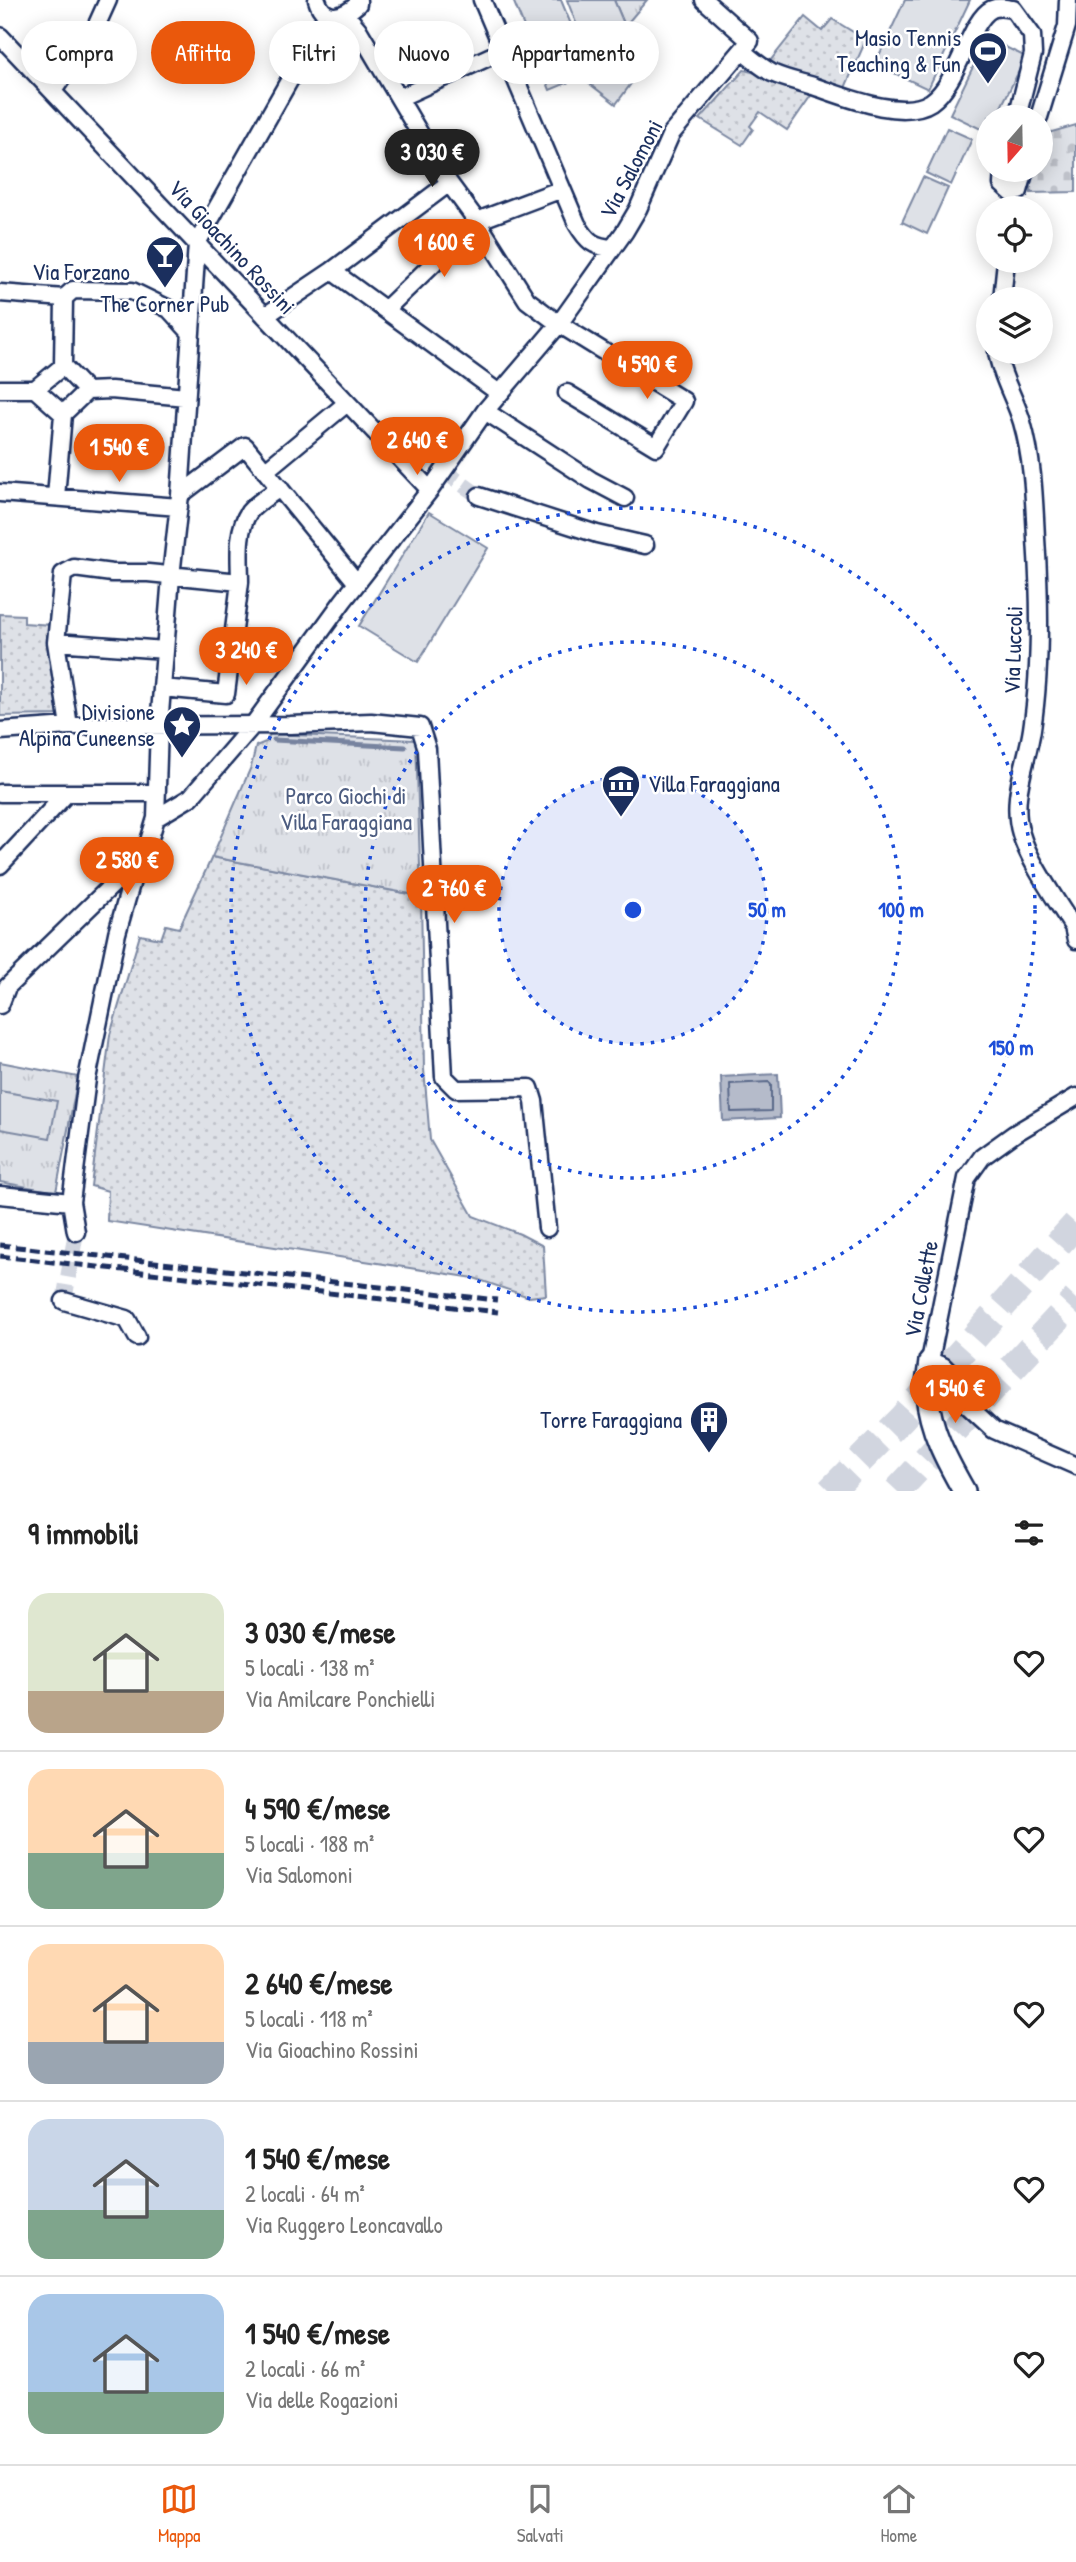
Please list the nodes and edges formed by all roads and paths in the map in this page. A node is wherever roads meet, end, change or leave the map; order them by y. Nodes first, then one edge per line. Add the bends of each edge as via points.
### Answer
1 (108, 0) edge
2 (317, 0) edge
3 (358, 0) edge
4 (482, 0) edge
5 (704, 0) edge
6 (1068, 0) edge
7 (993, 5) edge
8 (327, 14) junction
9 (346, 15) junction
10 (490, 21) edge
11 (0, 36) edge
12 (746, 46) junction
13 (488, 57) edge
14 (516, 84) edge
15 (53, 91) junction
16 (399, 98) junction
17 (1020, 105) edge
18 (1042, 105) edge
19 (449, 183) junction
20 (562, 189) junction
21 (477, 222) junction
22 (197, 243) junction
23 (612, 248) junction
24 (332, 271) junction
25 (0, 293) edge
26 (64, 298) junction
27 (385, 310) junction
28 (265, 316) junction
29 (558, 324) junction
30 (191, 333) junction
31 (1000, 364) edge
32 (63, 366) junction
33 (0, 389) edge
34 (35, 389) junction
35 (87, 391) junction
36 (499, 393) junction
37 (567, 393) dead end
38 (186, 397) junction
39 (347, 403) junction
40 (485, 411) junction
41 (63, 414) junction
42 (265, 471) junction
43 (280, 488) junction
44 (430, 490) junction
45 (0, 493) edge
46 (479, 496) tunnel mouth
47 (56, 497) junction
48 (625, 498) dead end
49 (179, 501) junction
50 (645, 545) dead end
51 (170, 576) junction
52 (240, 582) junction
53 (357, 583) junction
54 (56, 642) junction
55 (165, 650) junction
56 (162, 688) junction
57 (261, 725) junction
58 (69, 726) junction
59 (159, 726) junction
60 (0, 731) edge
61 (0, 793) edge
62 (28, 793) junction
63 (67, 793) junction
64 (156, 793) junction
65 (156, 818) junction
66 (43, 819) junction
67 (138, 860) junction
68 (0, 864) edge
69 (1076, 940) edge
70 (4, 987) edge
71 (0, 1005) edge
72 (1076, 1097) edge
73 (0, 1195) edge
74 (71, 1202) junction
75 (547, 1228) dead end
76 (76, 1231) tunnel mouth
77 (64, 1301) dead end
78 (137, 1337) dead end
79 (930, 1361) junction
80 (1076, 1466) edge
81 (964, 1491) edge

1 - 15 street via 94,31
2 - 8 street
3 - 9 street
4 - 10 street
5 - 12 street
6 - 18 street via 1067,26
7 - 12 street via 940,95 929,104 906,109 854,99 772,73
7 - 17 street via 1013,9 1031,35 1033,54
8 - 9 street
8 - 22 street
9 - 16 street
11 - 15 street, Via Gioachino Rossini
12 - 23 street, Via Salomoni via 671,134 638,209
13 - 16 street
14 - 20 street
15 - 22 street, Via Gioachino Rossini
16 - 19 street
19 - 21 street
19 - 24 street
20 - 21 street
20 - 23 street via 587,241
21 - 27 street
21 - 29 street via 527,300
22 - 28 street, Via Gioachino Rossini
22 - 30 street
23 - 29 street, Via Salomoni
24 - 27 street
24 - 28 street
25 - 26 street, Via Forzano
26 - 30 street, Via Forzano via 73,290 132,291 169,309
26 - 32 street
27 - 36 street
28 - 39 street, Via Gioachino Rossini
29 - 36 street, Via Salomoni
29 - 37 street via 684,401 656,447
30 - 38 street
31 - 69 street, Via Luccoli via 1031,457 1037,540 1039,632 1032,730 1018,797 1019,823 1028,851 1073,927
32 - 34 street
32 - 35 street
33 - 34 street
34 - 41 street
35 - 38 street
35 - 41 street
36 - 40 street, Via Salomoni
38 - 49 street
39 - 42 street
39 - 44 street, Via Gioachino Rossini
40 - 44 street, Via Salomoni
40 - 48 street
41 - 47 street
42 - 43 street
42 - 49 street via 245,446
43 - 52 street via 251,510 243,524
43 - 53 street
44 - 53 street, Via Salomoni
45 - 47 street
46 - 50 street
47 - 49 street
49 - 51 street
51 - 52 street
51 - 54 street via 74,568 63,574
51 - 55 street
52 - 56 street via 226,694
53 - 57 street, Via Salomoni
54 - 55 street
54 - 58 street
55 - 56 street
56 - 59 street
57 - 59 street
57 - 65 street, Via Salomoni via 191,797
57 - 75 street via 371,722 421,727 427,749 444,1077 456,1089 530,1088
58 - 59 street
58 - 60 street
59 - 64 street
61 - 62 street
62 - 63 street
62 - 66 street
63 - 64 street
63 - 66 street
64 - 65 street
65 - 67 street
66 - 68 street
67 - 70 street
67 - 74 street via 117,933 87,1079
70 - 71 street
72 - 79 street, Via Collette via 982,1157 967,1178
73 - 74 street
74 - 76 street
77 - 78 street via 127,1319
79 - 80 street, Via Collette via 956,1379 967,1405 994,1430
79 - 81 street via 927,1392 934,1428

